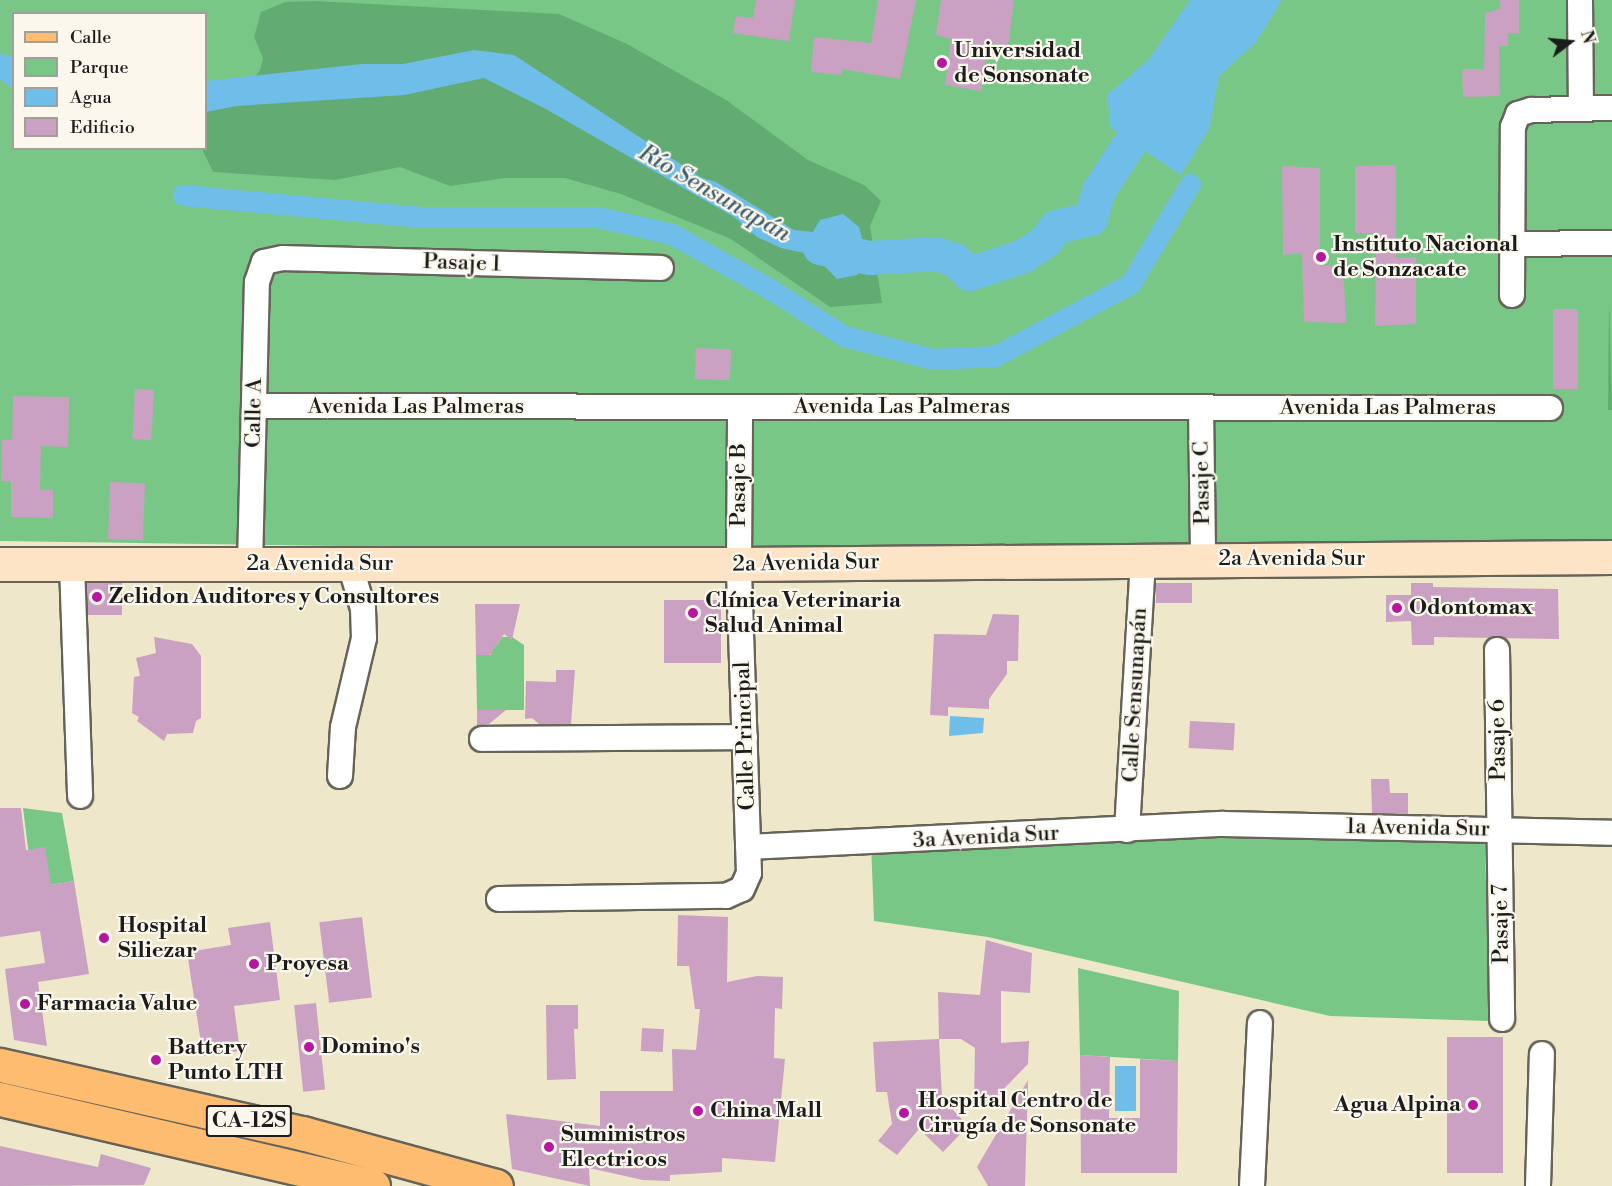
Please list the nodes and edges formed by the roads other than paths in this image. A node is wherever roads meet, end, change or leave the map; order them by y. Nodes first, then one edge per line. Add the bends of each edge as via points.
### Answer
1 (1580, 0) edge
2 (1581, 108) junction
3 (1612, 108) edge
4 (1612, 243) edge
5 (1513, 244) junction
6 (264, 262) joint
7 (661, 268) dead end
8 (1512, 295) dead end
9 (254, 406) junction
10 (740, 407) junction
11 (1201, 408) junction
12 (1550, 408) dead end
13 (1612, 557) edge
14 (1203, 559) junction
15 (1143, 560) junction
16 (0, 564) edge
17 (72, 564) junction
18 (350, 564) junction
19 (739, 564) junction
20 (250, 565) junction
21 (1497, 650) dead end
22 (745, 737) junction
23 (482, 739) dead end
24 (340, 776) dead end
25 (80, 796) dead end
26 (1223, 824) joint
27 (1127, 830) junction
28 (1499, 830) junction
29 (1612, 833) edge
30 (748, 846) junction
31 (499, 899) dead end
32 (1502, 1019) dead end
33 (1260, 1023) dead end
34 (1542, 1054) dead end
35 (0, 1065) edge
36 (0, 1099) edge
37 (373, 1186) edge
38 (496, 1186) edge
39 (1252, 1186) edge
40 (1538, 1186) edge

1 - 2 street
2 - 3 street
2 - 5 street via 1518,114 1513,127
4 - 5 street
5 - 8 street
6 - 7 street, Pasaje 1 via 283,258
6 - 9 street, Calle A via 257,282
9 - 10 street, Avenida Las Palmeras
9 - 20 street, Calle A
10 - 11 street, Avenida Las Palmeras
10 - 19 street, Pasaje B
11 - 12 street, Avenida Las Palmeras
11 - 14 street, Pasaje C
13 - 14 street, 2a Avenida Sur
14 - 15 street, 2a Avenida Sur
15 - 19 street, 2a Avenida Sur
15 - 27 street, Calle Sensunapán
16 - 17 street, 2a Avenida Sur
17 - 20 street, 2a Avenida Sur
17 - 25 street
18 - 19 street, 2a Avenida Sur
18 - 20 street, 2a Avenida Sur
18 - 24 street via 363,609 364,638 343,727
19 - 22 street, Calle Principal
21 - 28 street, Pasaje 6
22 - 23 street
22 - 30 street, Calle Principal
26 - 27 street, 3a Avenida Sur
26 - 28 street, 1a Avenida Sur
27 - 30 street, 3a Avenida Sur
28 - 29 street, 1a Avenida Sur
28 - 32 street, Pasaje 7
30 - 31 street, Calle Principal via 749,873 742,890 726,896
33 - 39 street
34 - 40 street
35 - 38 main road, CA-12S via 302,1133
36 - 37 main road

